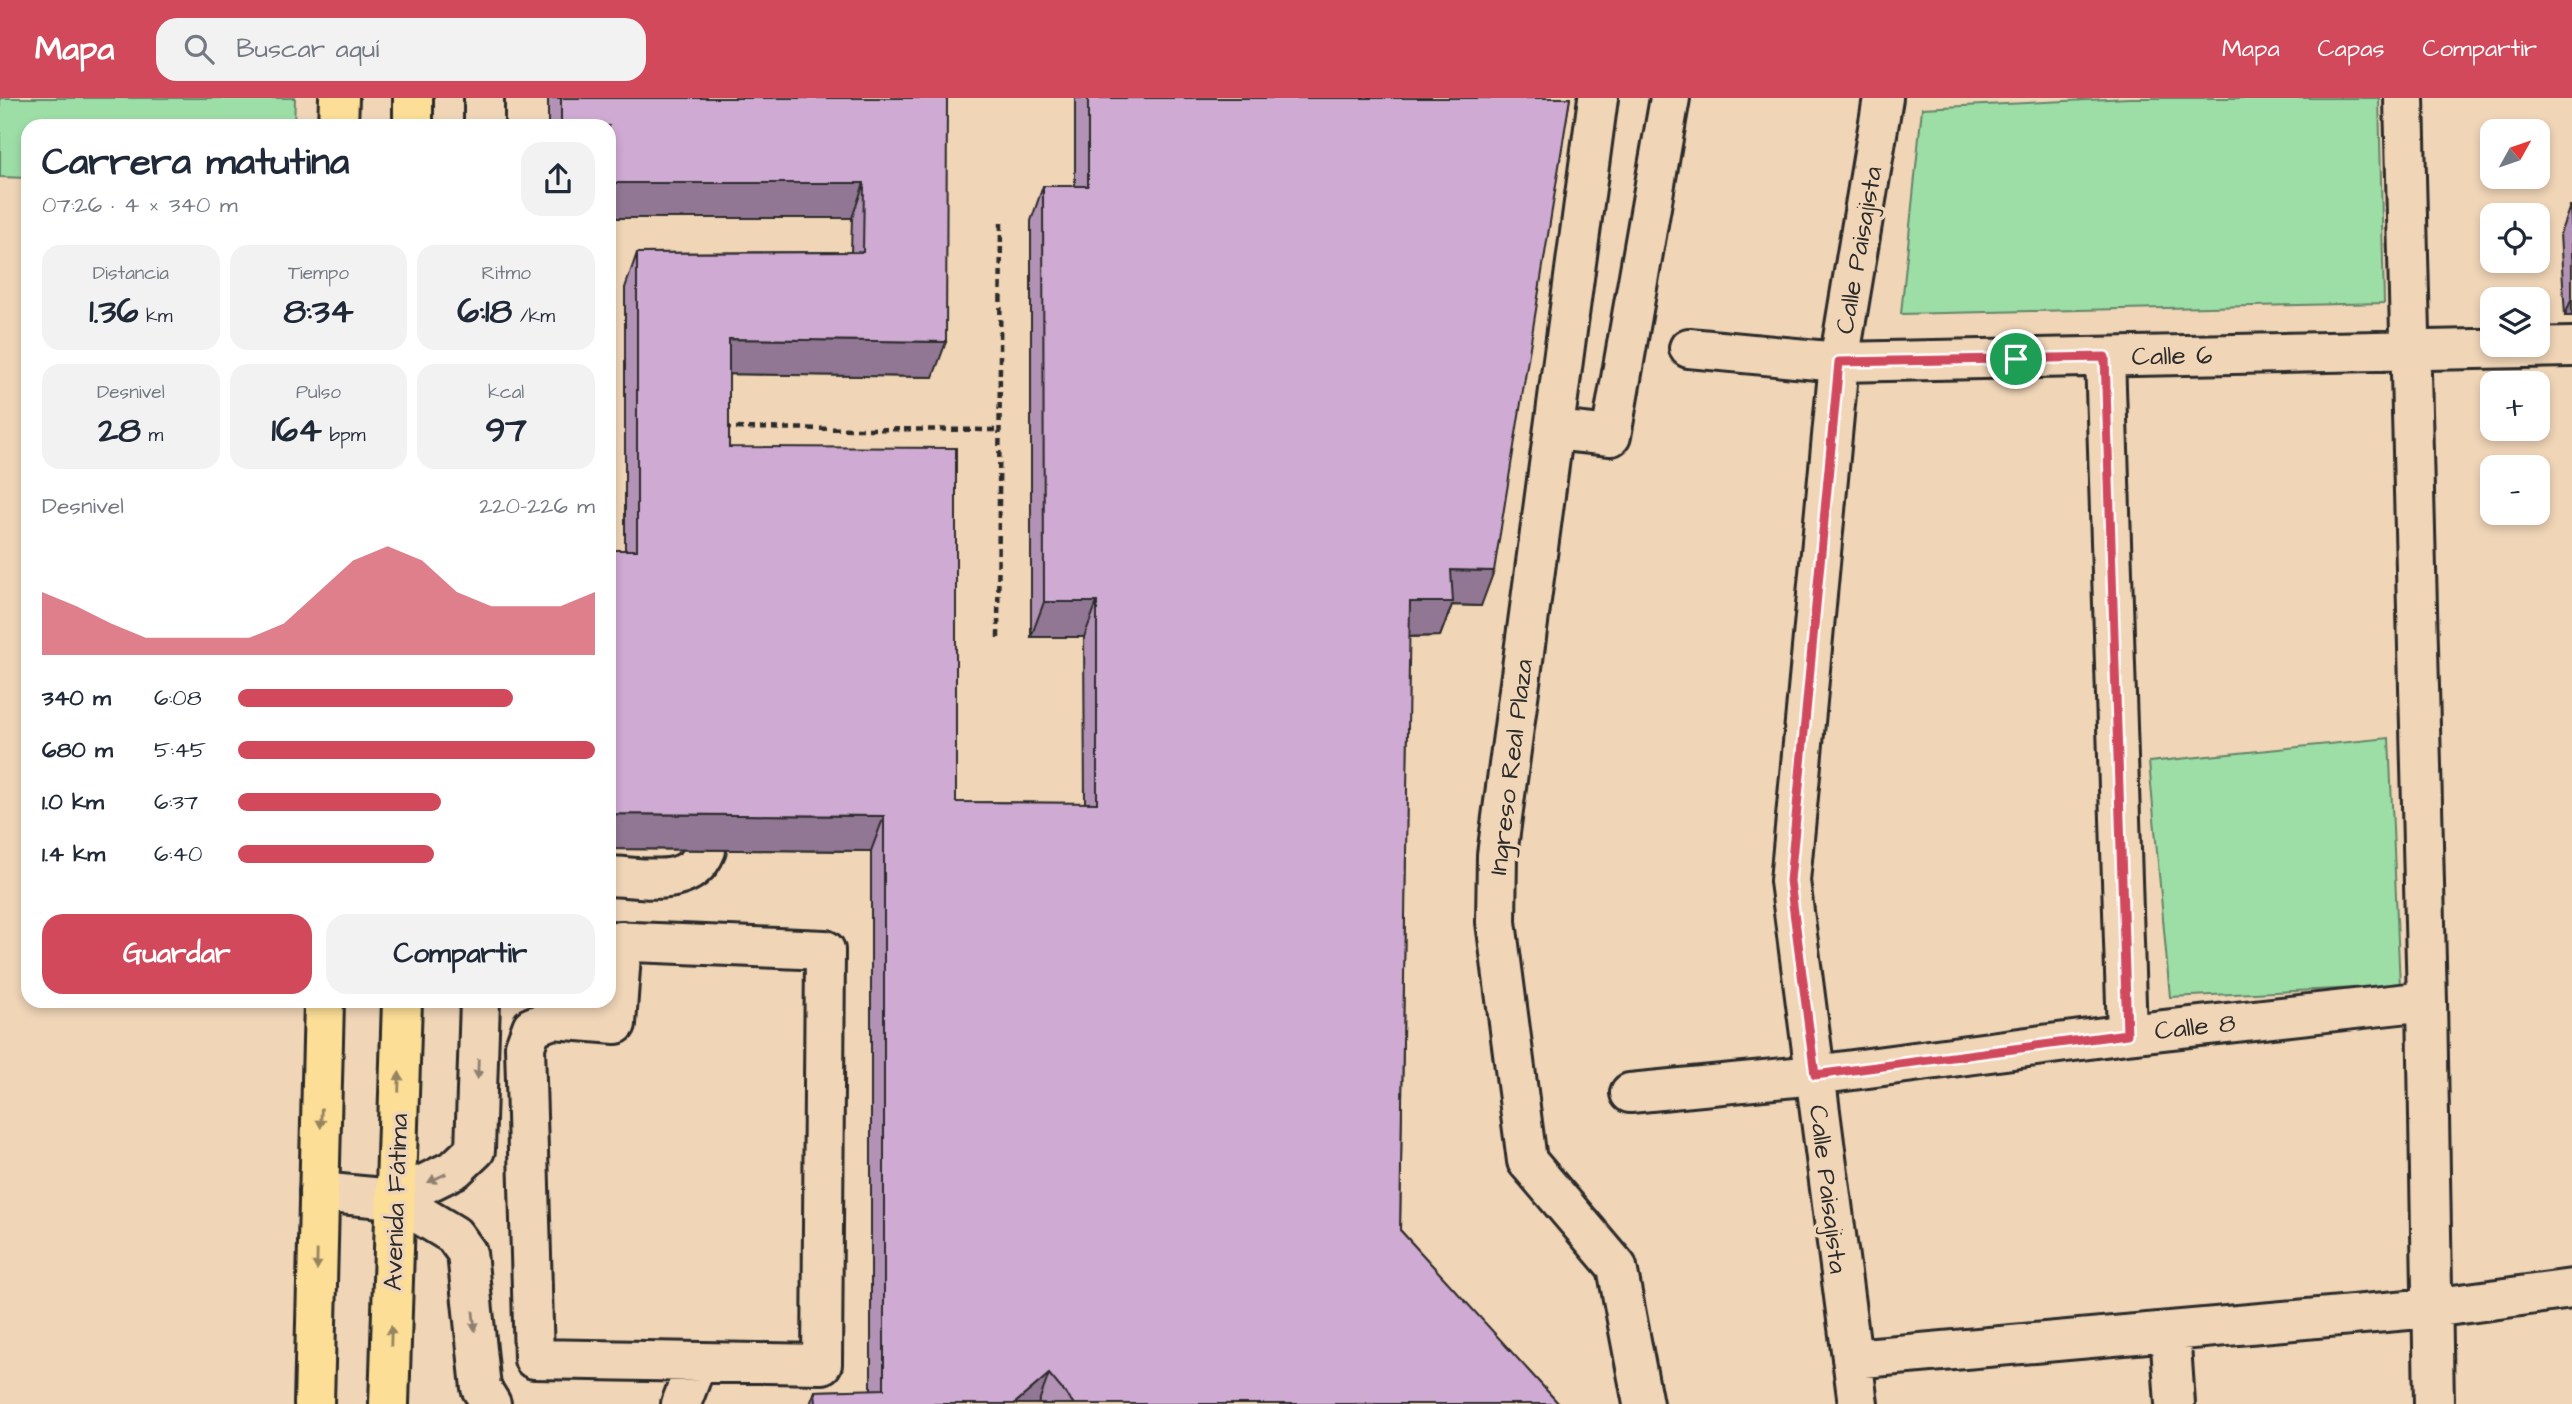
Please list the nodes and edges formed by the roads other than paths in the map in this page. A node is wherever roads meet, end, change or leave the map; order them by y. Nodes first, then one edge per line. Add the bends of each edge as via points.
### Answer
1 (339, 98) edge
2 (413, 98) edge
3 (484, 98) edge
4 (1598, 98) edge
5 (1670, 98) edge
6 (1883, 98) edge
7 (2403, 98) edge
8 (338, 119) edge
9 (413, 119) edge
10 (484, 119) edge
11 (2572, 347) edge
12 (1689, 348) dead end
13 (2412, 350) junction
14 (2105, 357) junction
15 (1839, 362) junction
16 (1554, 430) junction
17 (706, 850) edge
18 (616, 876) edge
19 (616, 941) edge
20 (616, 982) edge
21 (2427, 1001) junction
22 (324, 1008) edge
23 (402, 1008) edge
24 (480, 1008) edge
25 (2127, 1034) junction
26 (1815, 1075) junction
27 (1630, 1093) dead end
28 (319, 1192) junction
29 (394, 1199) junction
30 (2572, 1289) edge
31 (2431, 1308) junction
32 (2170, 1331) junction
33 (1852, 1359) junction
34 (697, 1362) junction
35 (314, 1404) edge
36 (389, 1404) edge
37 (491, 1404) edge
38 (681, 1404) edge
39 (1643, 1404) edge
40 (1858, 1404) edge
41 (2175, 1404) edge
42 (2434, 1404) edge

1 - 8 main road
2 - 9 main road
3 - 10 street
4 - 16 street, Ingreso Real Plaza
5 - 16 street via 1611,436
6 - 15 street, Calle Paisajista
7 - 13 street
11 - 13 street, Calle 6
12 - 15 street, Calle 6
13 - 14 street, Calle 6
13 - 21 street
14 - 15 street, Calle 6
14 - 25 street
15 - 26 street, Calle Paisajista via 1790,881
16 - 39 street, Ingreso Real Plaza via 1497,855 1496,922 1527,1161 1617,1267
17 - 18 street via 694,869 678,878
19 - 34 street via 825,950 822,1364
20 - 34 street via 617,1024 553,1019 532,1027 524,1046 534,1359
21 - 25 street, Calle 8
21 - 31 street
22 -> 28 main road
29 -> 23 main road, Avenida Fátima
24 -> 29 street via 475,1150 455,1169
25 - 26 street, Calle 8
26 - 27 street, Calle 8
26 - 33 street, Calle Paisajista
28 - 29 street
28 -> 35 main road
36 -> 29 main road, Avenida Fátima
29 -> 37 street via 454,1234 467,1253 481,1388
30 - 31 street
31 - 32 street
31 - 42 street
32 - 33 street
32 - 41 street
33 - 40 street, Calle Paisajista
34 - 38 street

